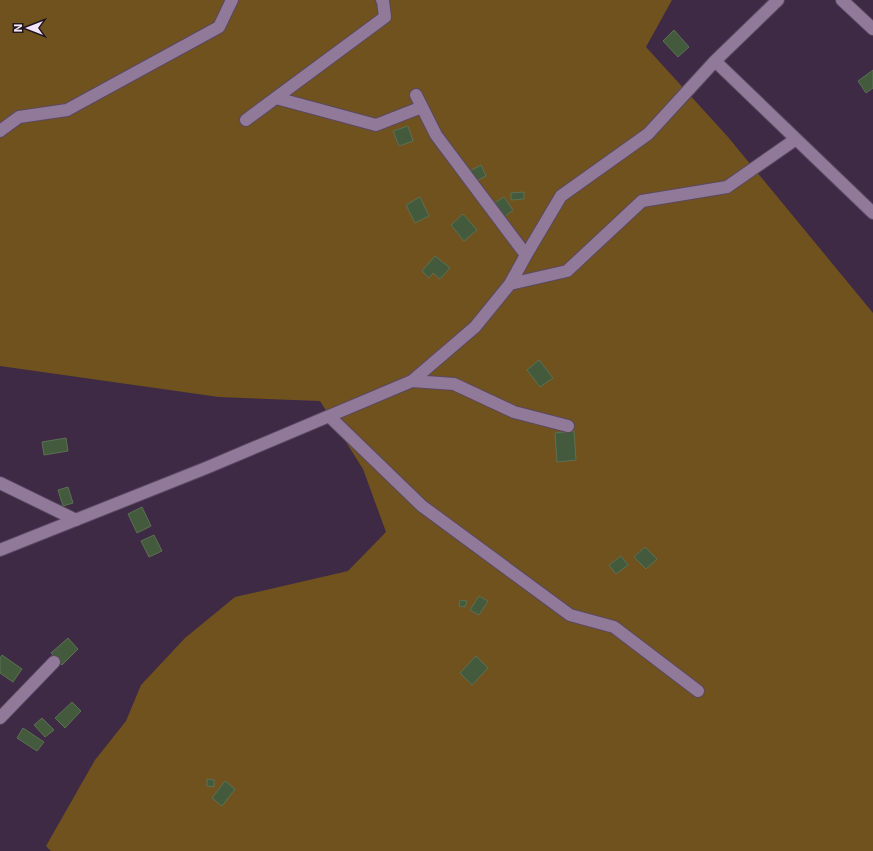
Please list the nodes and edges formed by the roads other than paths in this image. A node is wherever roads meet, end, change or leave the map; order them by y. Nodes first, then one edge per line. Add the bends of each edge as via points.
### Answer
1 (232, 0) edge
2 (382, 0) edge
3 (778, 0) edge
4 (842, 0) edge
5 (873, 29) edge
6 (715, 61) junction
7 (416, 95) dead end
8 (276, 98) junction
9 (422, 107) junction
10 (246, 120) dead end
11 (0, 131) edge
12 (796, 139) junction
13 (873, 213) edge
14 (526, 255) junction
15 (510, 284) junction
16 (412, 381) junction
17 (329, 416) junction
18 (568, 426) dead end
19 (0, 483) edge
20 (76, 520) junction
21 (0, 550) edge
22 (54, 662) dead end
23 (698, 691) dead end
24 (0, 718) edge

1 - 11 street via 219,27 67,110 19,117
2 - 8 street via 384,17
3 - 6 street
4 - 5 street
6 - 12 street
6 - 14 street via 648,134 561,196
7 - 9 street
8 - 9 street via 376,125
8 - 10 street
9 - 14 street via 436,135
12 - 13 street
12 - 15 street via 727,187 642,200 567,271
14 - 15 street
15 - 16 street via 475,327
16 - 17 street
16 - 18 street via 454,384 514,412
17 - 20 street
17 - 23 street via 422,506 570,616 614,627
19 - 20 street
20 - 21 street
22 - 24 street

